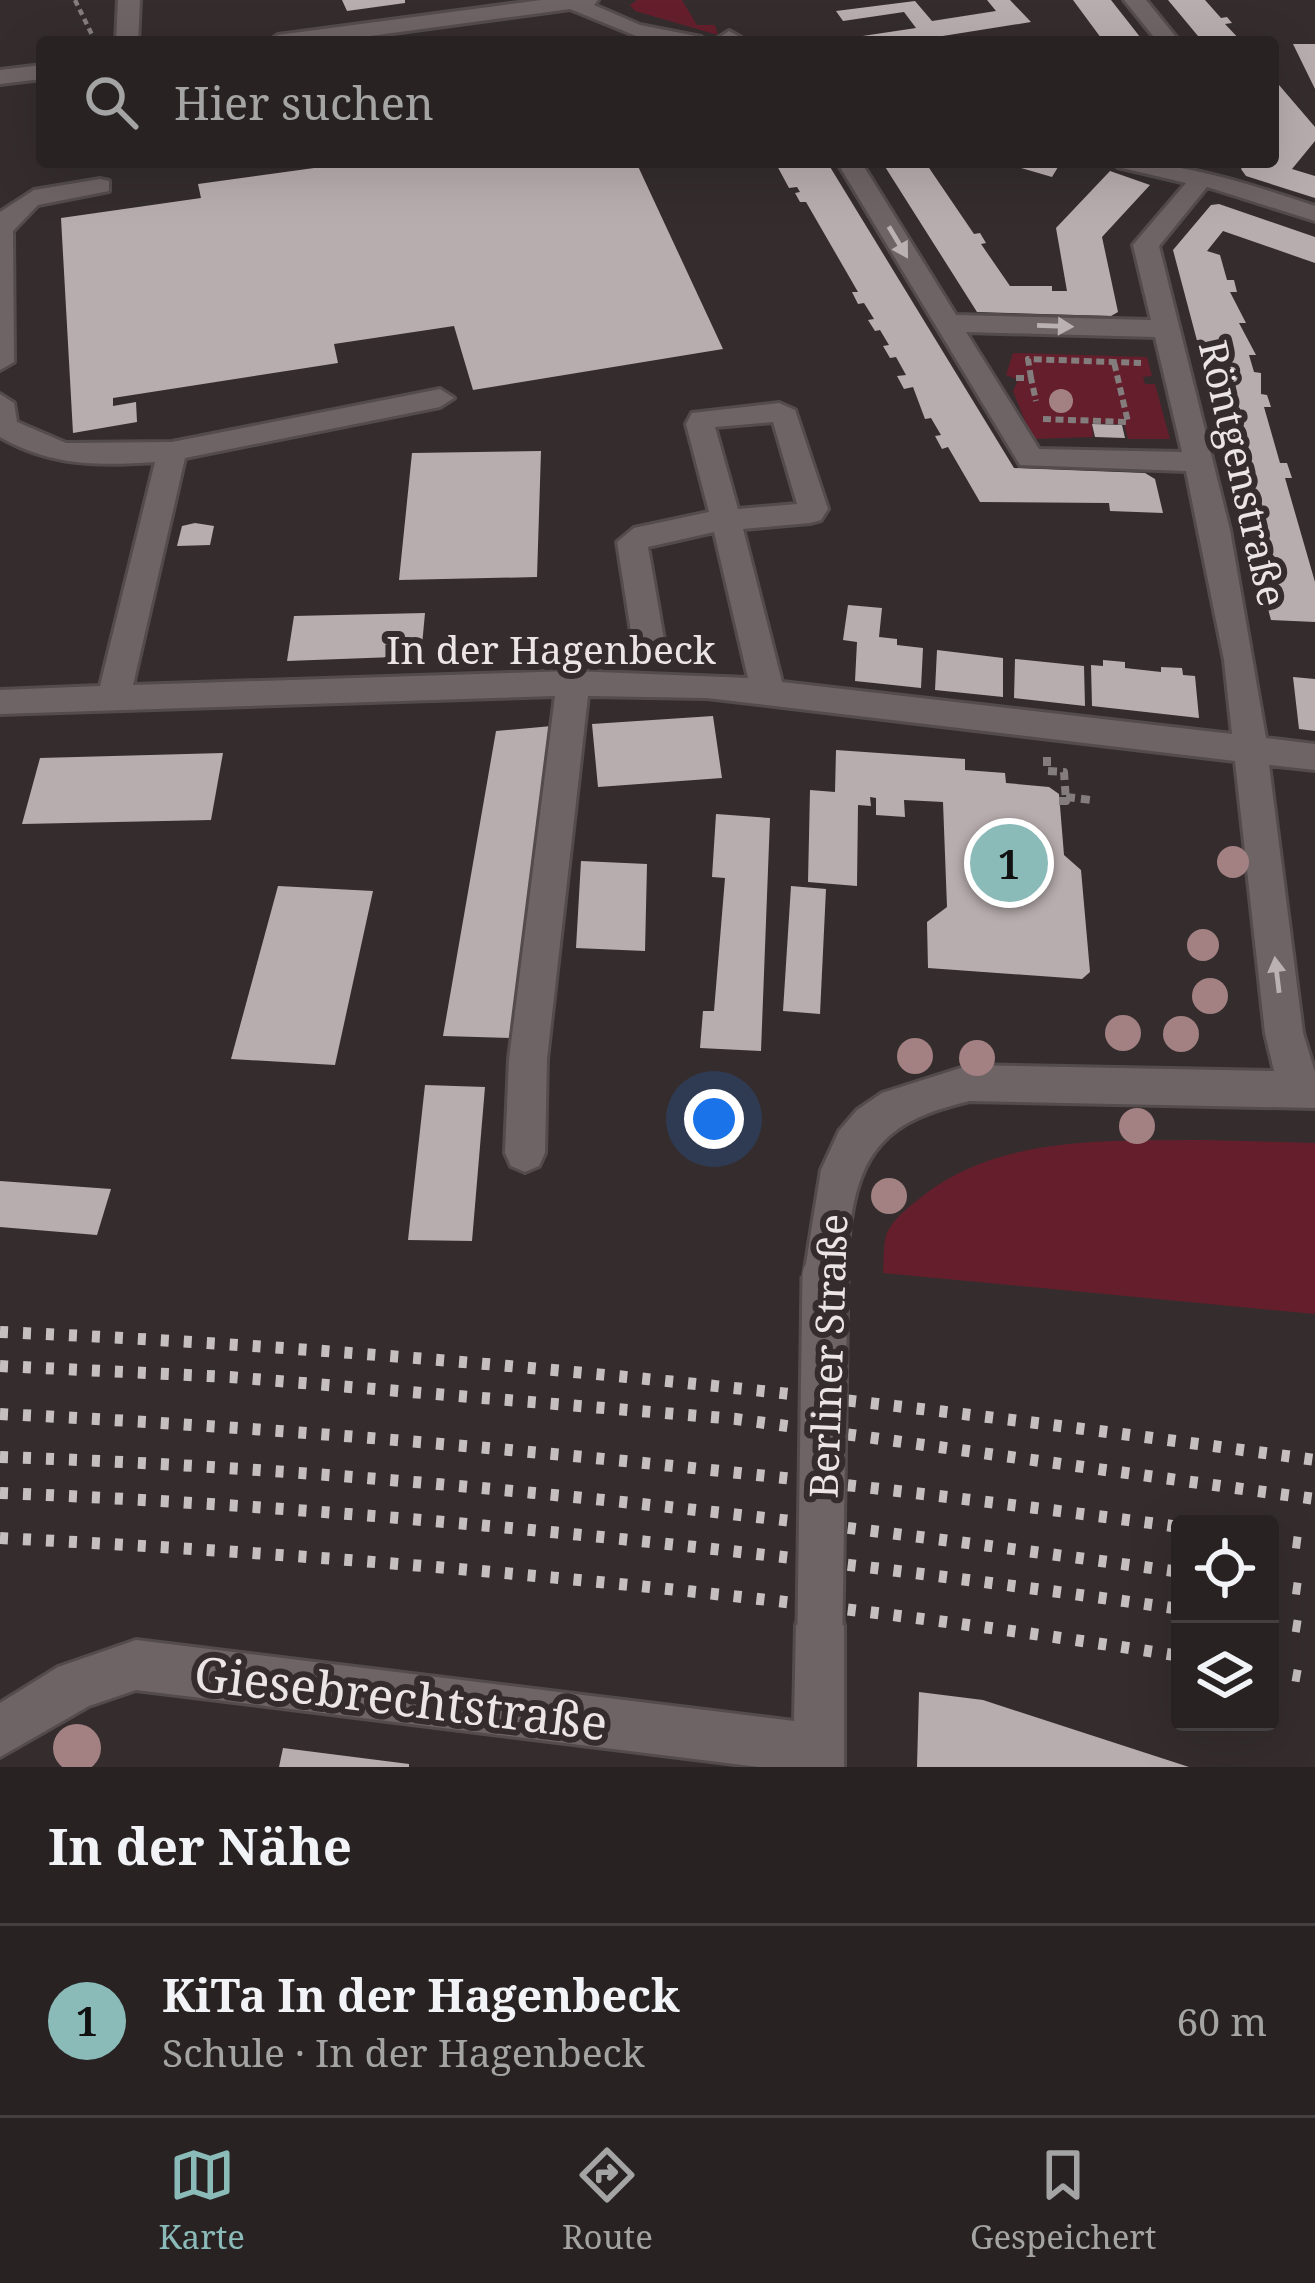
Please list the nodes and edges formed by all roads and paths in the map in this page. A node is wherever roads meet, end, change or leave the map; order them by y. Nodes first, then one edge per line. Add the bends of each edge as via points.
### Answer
1 (75, 0) edge
2 (129, 0) edge
3 (1135, 0) edge
4 (582, 2) edge
5 (93, 36) edge
6 (127, 36) edge
7 (324, 36) edge
8 (646, 36) edge
9 (1164, 36) edge
10 (36, 73) edge
11 (0, 77) edge
12 (853, 168) edge
13 (1149, 168) edge
14 (1200, 181) junction
15 (100, 186) dead end
16 (1315, 214) edge
17 (946, 323) junction
18 (1165, 329) junction
19 (0, 362) edge
20 (1114, 362) junction
21 (1173, 364) junction
22 (979, 377) junction
23 (1031, 378) junction
24 (440, 398) dead end
25 (0, 403) edge
26 (172, 451) junction
27 (1195, 462) junction
28 (726, 523) junction
29 (650, 651) dead end
30 (573, 683) junction
31 (768, 694) junction
32 (114, 698) junction
33 (0, 702) edge
34 (1252, 750) junction
35 (1315, 757) edge
36 (1047, 763) dead end
37 (1091, 800) dead end
38 (1307, 1090) edge
39 (525, 1153) dead end
40 (0, 1732) edge
41 (818, 1758) edge

1 - 5 path
2 - 6 street
3 - 9 street
4 - 7 street
4 - 8 street
10 - 11 street
12 -> 17 street
13 - 14 street
14 - 16 street
14 - 18 street, Röntgenstraße via 1147,245
15 - 19 street via 28,197 10,211 1,231
17 -> 18 street
17 - 22 street
18 - 21 street, Röntgenstraße
20 - 21 path
20 - 23 path via 1028,359
20 - 23 path via 1128,422 1040,419
21 - 27 street, Röntgenstraße
22 - 23 path
22 - 27 street via 1030,458
24 - 26 street
25 - 26 street via 4,427 40,450
26 - 32 street
27 - 34 street, Röntgenstraße via 1215,530
28 - 28 street via 702,419 779,412 813,509
28 - 29 street via 643,532 632,542
28 - 31 street
30 - 31 street, In der Hagenbeck
30 - 32 street, In der Hagenbeck
30 - 39 street via 528,1059
31 - 34 street, In der Hagenbeck
32 - 33 street, In der Hagenbeck
34 - 35 street, In der Hagenbeck
38 -> 34 street, Röntgenstraße via 1284,1034
36 - 37 path via 1047,771 1064,772 1063,799
38 - 41 street, Berliner Straße, bridge via 970,1083 899,1101 850,1149 828,1207
40 - 41 street, Giesebrechtstraße via 76,1685 136,1665

